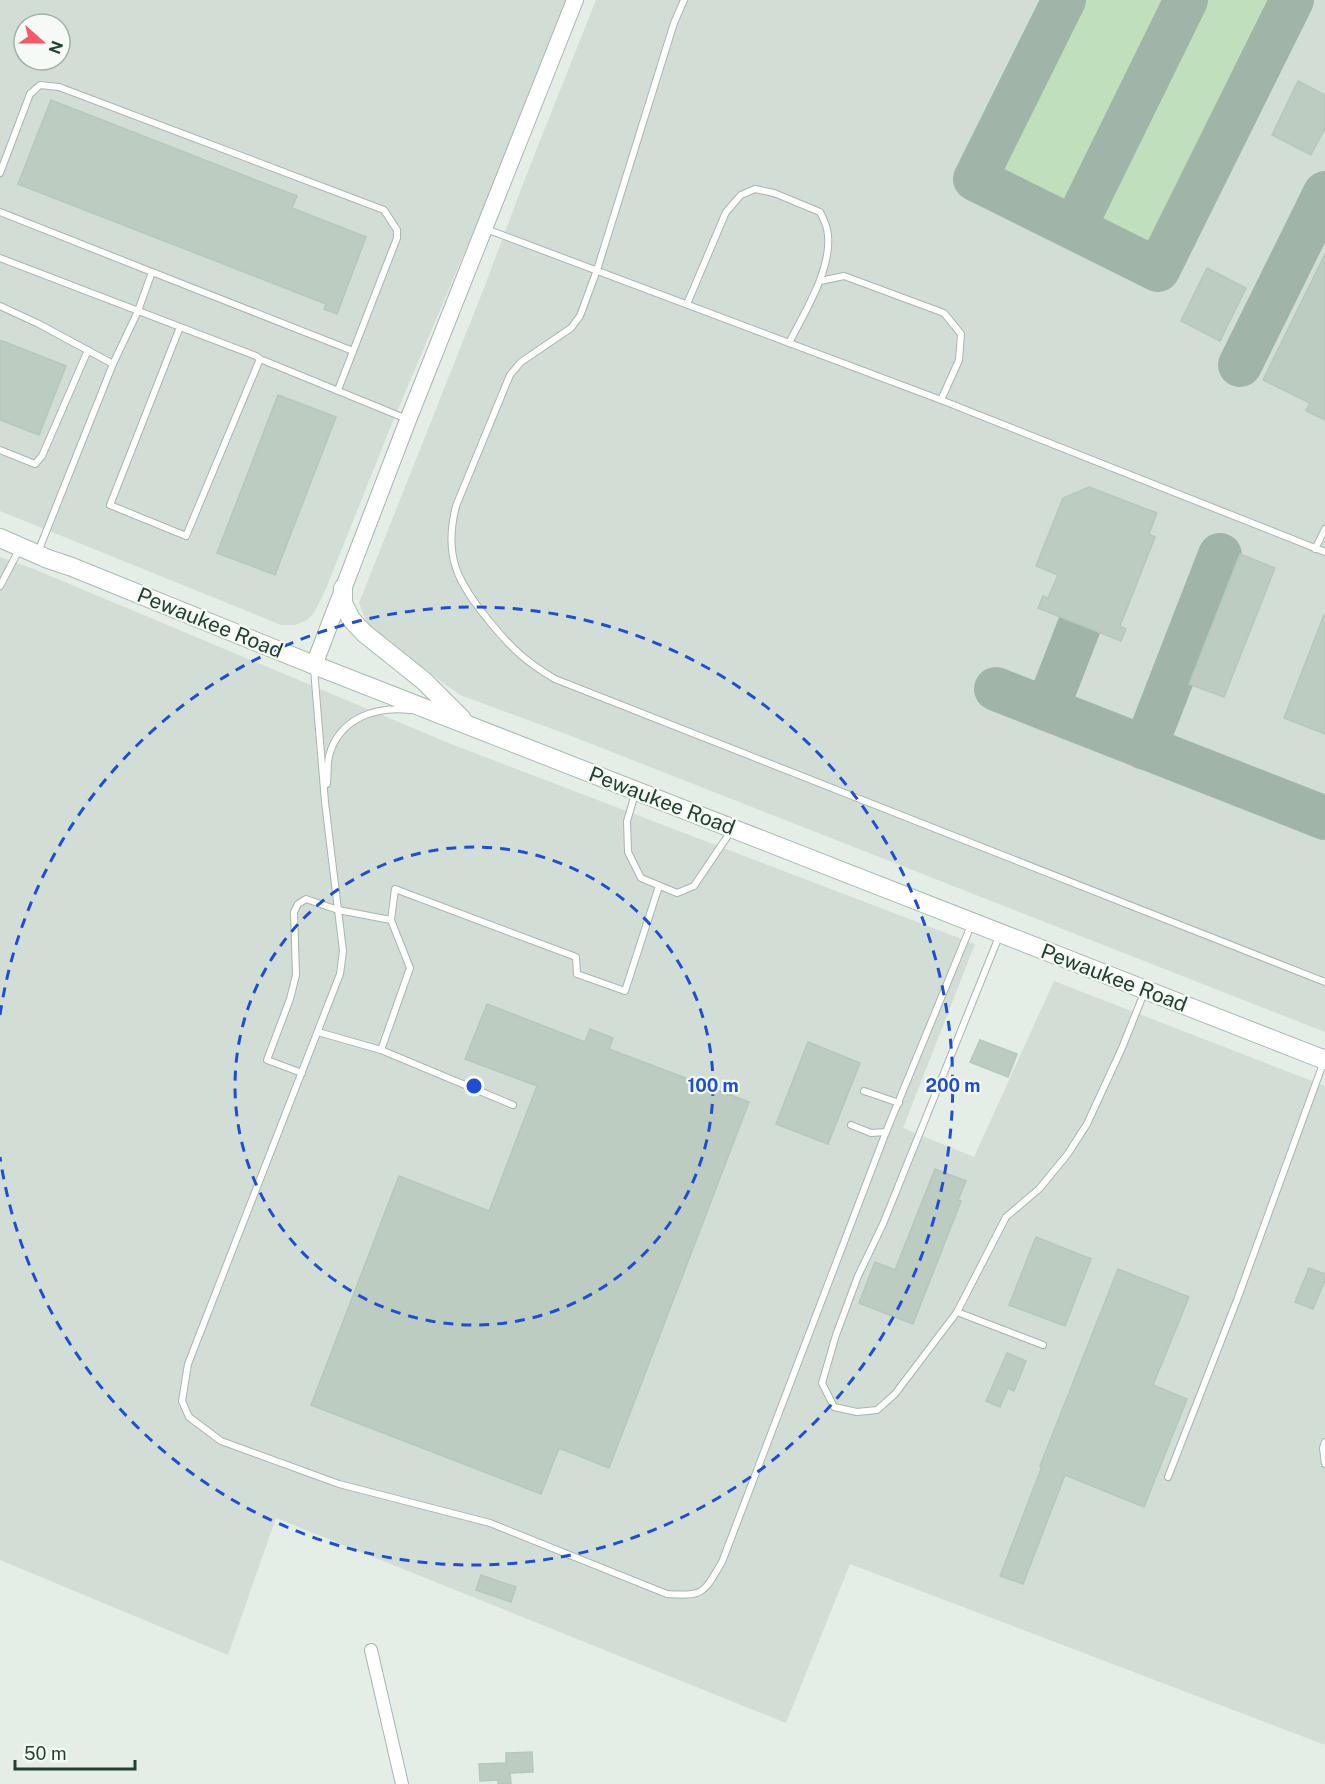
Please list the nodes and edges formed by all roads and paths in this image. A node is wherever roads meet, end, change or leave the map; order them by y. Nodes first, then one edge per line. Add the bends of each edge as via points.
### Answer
1 (575, 0) edge
2 (684, 0) edge
3 (0, 173) edge
4 (0, 212) edge
5 (485, 229) junction
6 (0, 258) edge
7 (597, 270) junction
8 (152, 272) junction
9 (820, 281) junction
10 (687, 304) junction
11 (0, 306) edge
12 (138, 311) junction
13 (180, 327) junction
14 (789, 343) junction
15 (88, 350) junction
16 (353, 351) junction
17 (260, 359) junction
18 (113, 364) junction
19 (338, 390) junction
20 (941, 400) junction
21 (408, 420) junction
22 (0, 450) edge
23 (1325, 529) edge
24 (0, 538) edge
25 (1316, 549) junction
26 (29, 551) junction
27 (1325, 552) edge
28 (0, 586) edge
29 (343, 588) junction
30 (314, 665) junction
31 (447, 717) junction
32 (467, 725) junction
33 (636, 791) junction
34 (325, 802) junction
35 (733, 829) junction
36 (659, 886) junction
37 (338, 910) junction
38 (391, 920) junction
39 (973, 922) junction
40 (1000, 933) junction
41 (1325, 982) edge
42 (1145, 990) junction
43 (318, 1032) junction
44 (381, 1050) junction
45 (1324, 1060) edge
46 (302, 1073) junction
47 (864, 1091) dead end
48 (899, 1103) junction
49 (513, 1105) dead end
50 (851, 1125) dead end
51 (886, 1132) junction
52 (957, 1312) junction
53 (1043, 1345) dead end
54 (1325, 1442) edge
55 (1325, 1464) edge
56 (1168, 1477) dead end
57 (371, 1650) dead end
58 (402, 1784) edge

1 - 5 street
2 - 7 lane via 654,83
3 - 16 lane via 30,94 40,85 59,87 384,210 397,230 397,238
4 - 8 lane
5 - 7 lane
5 - 21 street
6 - 12 lane
7 - 10 lane
7 - 41 lane via 580,316 571,328 521,362 510,375 451,526 460,581 505,640 530,664 555,679
8 - 12 lane
8 - 16 lane
9 - 10 lane via 828,231 820,212 756,189 741,195 726,212
9 - 14 lane
9 - 20 lane via 844,276 944,312 961,334 959,360
10 - 14 lane
11 - 15 lane
12 - 13 lane
12 - 18 lane
13 - 17 lane
13 - 17 lane via 110,505 186,537
14 - 20 lane
15 - 18 lane
15 - 22 lane via 35,464
16 - 19 lane
17 - 19 lane
18 - 26 lane
19 - 21 lane
20 - 25 lane
21 - 29 street
23 - 25 lane
24 - 26 main road, Pewaukee Road
25 - 27 lane
26 - 28 lane
26 - 30 main road, Pewaukee Road
29 - 30 street
29 - 32 main road via 343,603 351,619 424,681
30 - 31 main road, Pewaukee Road
30 - 34 lane
31 - 32 main road, Pewaukee Road
31 - 34 lane via 396,709 371,712 353,720 338,737 330,755
32 - 33 main road, Pewaukee Road
33 - 35 main road, Pewaukee Road
33 - 36 lane via 627,821 628,852 641,878
34 - 37 lane
35 - 36 lane via 694,886 677,893
35 - 39 main road, Pewaukee Road
36 - 38 lane via 625,991 577,974 576,957 395,889
37 - 38 lane
37 - 43 lane via 343,951 340,974
37 - 46 lane via 306,899 294,912 296,975 267,1060
38 - 44 lane via 410,968
39 - 40 main road, Pewaukee Road
39 - 48 lane
40 - 42 main road, Pewaukee Road
40 - 52 lane via 836,1335 822,1383 834,1407 857,1412 877,1410 895,1394
42 - 45 main road, Pewaukee Road
42 - 52 lane via 1086,1125 1039,1189 1006,1217
43 - 44 lane
43 - 46 lane
44 - 49 lane
45 - 56 lane
46 - 51 lane via 188,1364 182,1401 189,1417 221,1441 339,1484 490,1523 667,1594 692,1596 699,1592 722,1562
47 - 48 lane
48 - 51 lane
50 - 51 lane via 871,1133
52 - 53 lane
54 - 55 lane
57 - 58 street

